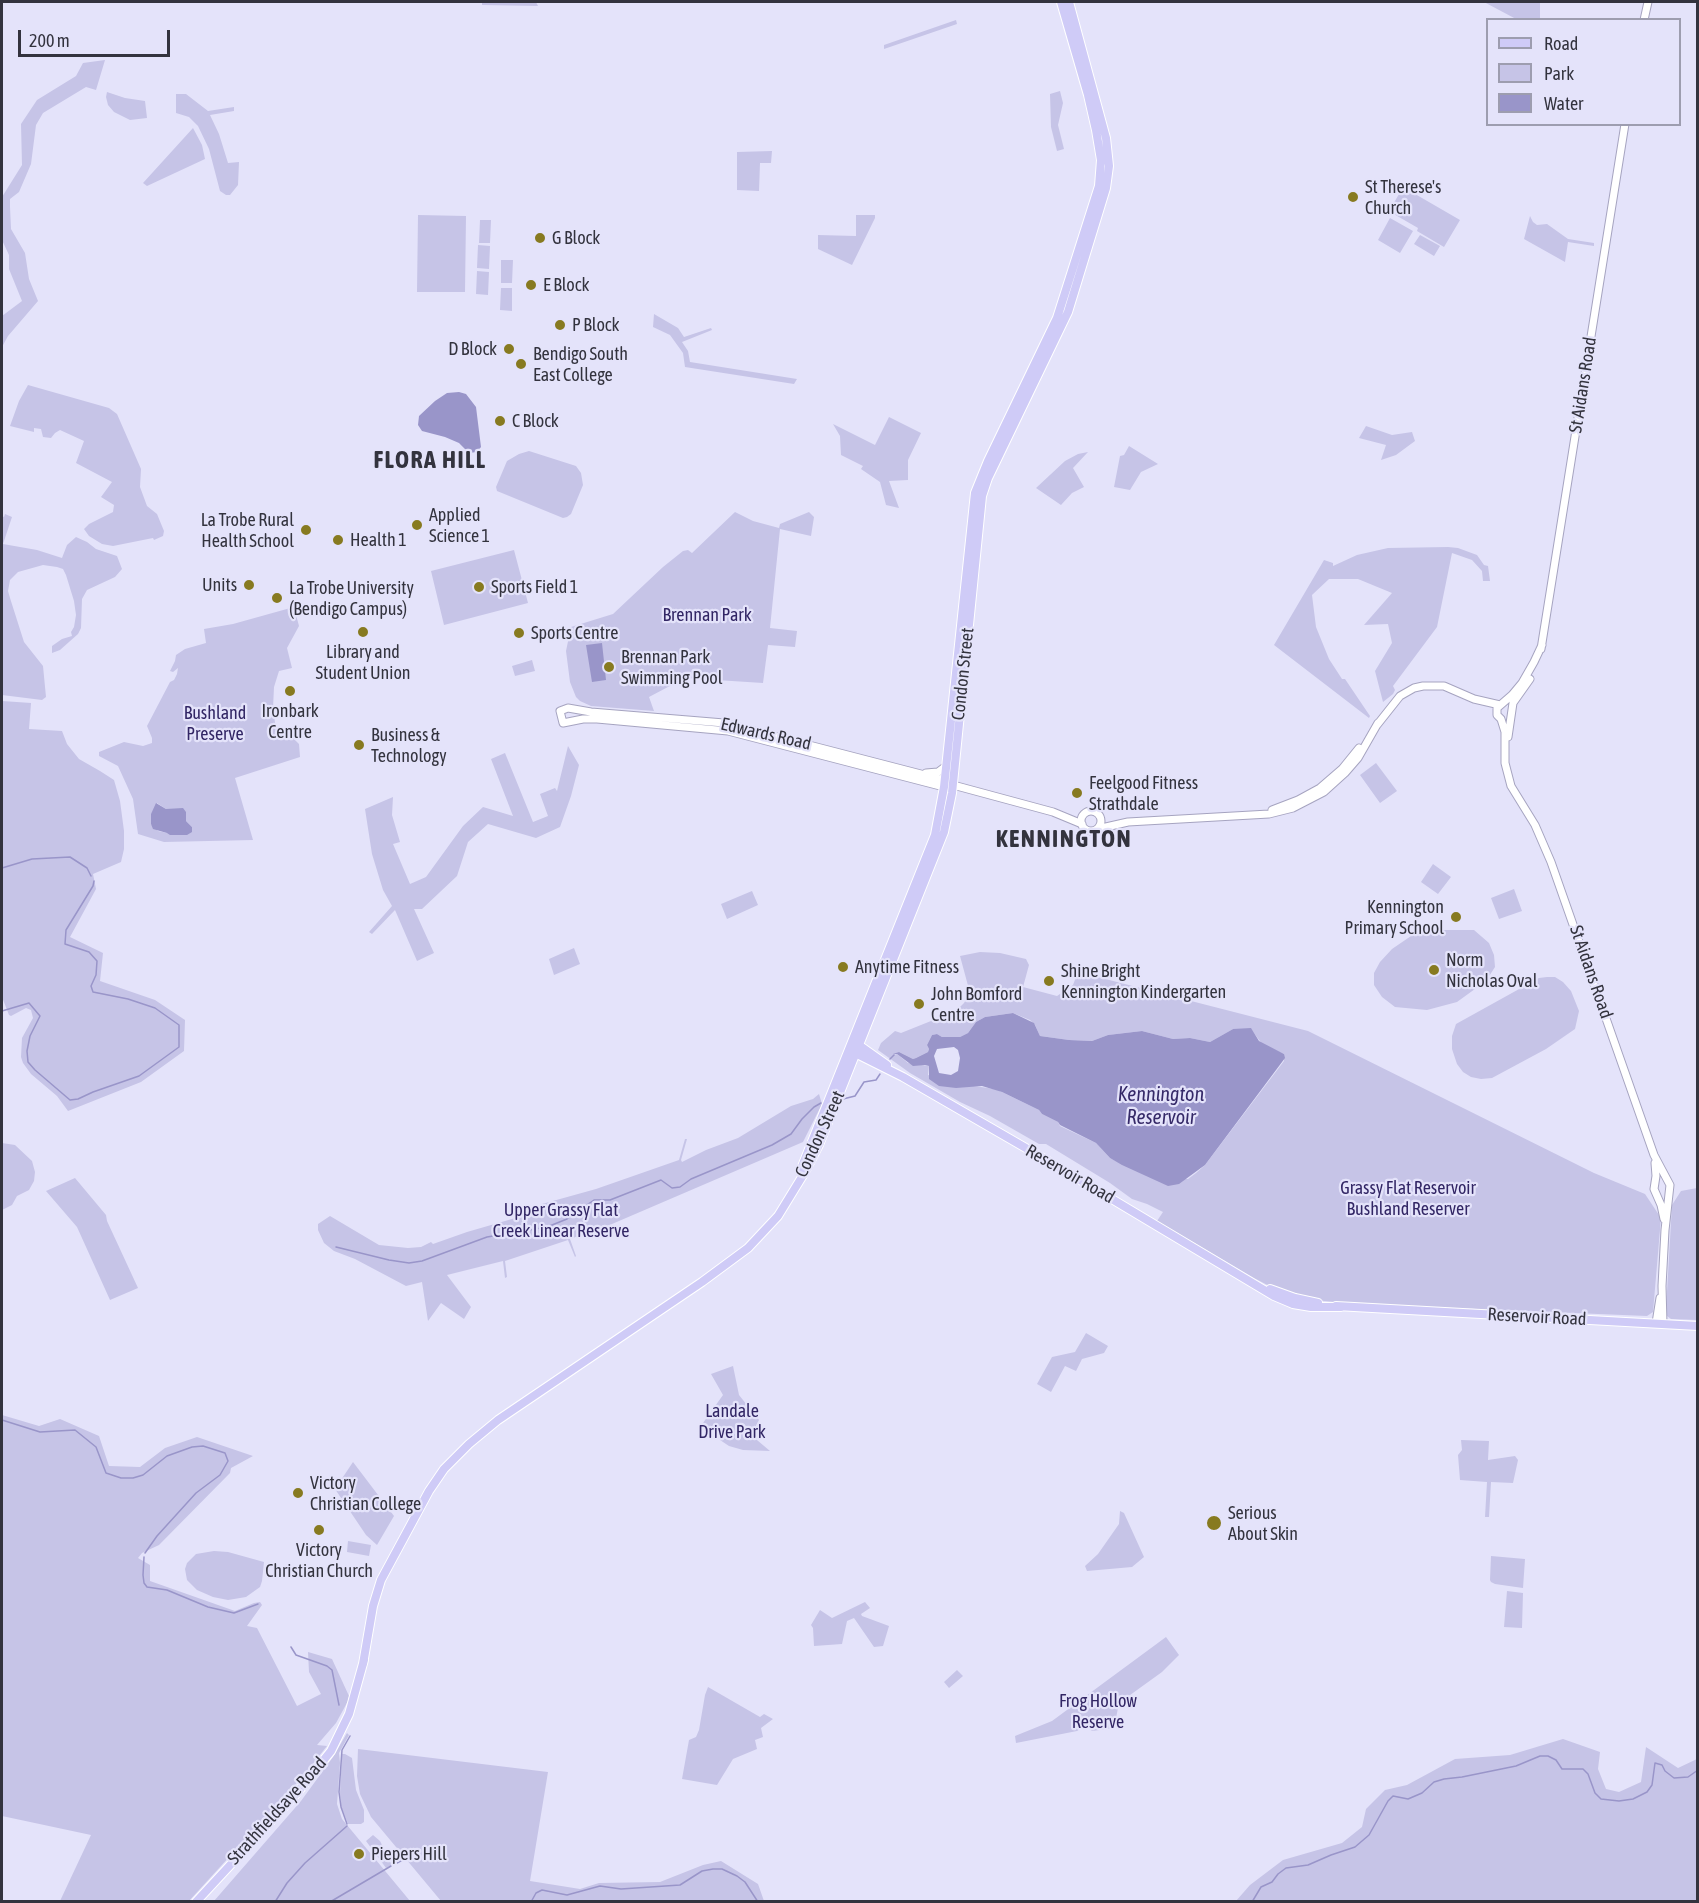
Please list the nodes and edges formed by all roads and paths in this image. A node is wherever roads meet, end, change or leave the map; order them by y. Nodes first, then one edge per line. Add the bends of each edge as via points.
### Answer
1 (1061, 2) edge
2 (1069, 2) edge
3 (1646, 2) edge
4 (1642, 18) edge
5 (1625, 126) edge
6 (1102, 138) junction
7 (1073, 282) junction
8 (971, 560) junction
9 (1542, 645) junction
10 (963, 677) junction
11 (953, 699) junction
12 (1474, 699) junction
13 (1501, 704) junction
14 (1512, 708) junction
15 (573, 710) junction
16 (1499, 717) junction
17 (1511, 717) junction
18 (573, 722) junction
19 (1378, 723) junction
20 (946, 766) junction
21 (1345, 773) junction
22 (921, 774) junction
23 (1326, 783) junction
24 (947, 784) junction
25 (1517, 794) junction
26 (1053, 812) junction
27 (1086, 813) junction
28 (1249, 815) junction
29 (1100, 816) junction
30 (1128, 822) junction
31 (1082, 824) junction
32 (1097, 829) junction
33 (856, 1046) junction
34 (1654, 1155) junction
35 (1668, 1180) junction
36 (1655, 1181) junction
37 (1670, 1193) junction
38 (1657, 1196) junction
39 (1665, 1230) junction
40 (1660, 1324) junction
41 (1698, 1326) edge
42 (349, 1714) joint
43 (196, 1902) edge

1 - 6 main road
2 - 6 main road
3 - 4 street
5 - 9 street, St Aidans Road
6 - 7 main road, Condon Street via 1100,181
6 - 7 main road, Condon Street via 1109,159 1107,183
7 - 8 main road, Condon Street via 1049,346 978,484
8 - 10 main road, Condon Street
8 - 11 main road, Condon Street
9 - 13 street, St Aidans Road via 1525,679
9 - 14 street, St Aidans Road via 1534,672
10 - 11 main road
10 - 24 main road, Condon Street
11 - 20 main road, Condon Street
12 - 13 street
12 - 16 street
12 - 19 street via 1439,685 1418,687 1396,700
13 - 14 street
13 - 16 street via 1497,708
14 - 17 street
15 - 18 street
15 - 18 street via 560,711 563,723
15 - 22 street, Edwards Road via 730,724
16 - 17 street
16 - 25 street, St Aidans Road via 1505,732 1506,770
17 - 25 street, St Aidans Road via 1509,758
18 - 24 street, Edwards Road via 591,719 723,730
19 - 21 street
19 - 23 street via 1347,764
20 - 22 street via 936,773
20 - 24 main road, Condon Street
21 - 23 street
21 - 28 street via 1324,792 1298,806 1282,812
22 - 24 street, Edwards Road
23 - 28 street via 1292,803
24 - 26 street, Edwards Road
24 - 33 main road, Condon Street via 944,832
25 - 34 street, St Aidans Road via 1554,868
26 - 27 street, Edwards Road
26 - 31 street, Edwards Road
27 - 29 street via 1091,811
27 - 31 street
28 - 30 street
29 - 30 street
29 - 32 street
30 - 32 street
31 - 32 street via 1087,830
33 - 40 main road, Reservoir Road via 1237,1273 1287,1296 1341,1307
33 - 42 main road, Condon Street via 787,1203 766,1230 702,1282 498,1420 464,1449 438,1486 389,1576
34 - 35 street, St Aidans Road
34 - 36 street, St Aidans Road
35 - 36 street
35 - 37 street
36 - 38 street
37 - 38 street
37 - 39 street
38 - 39 street
39 - 40 street
40 - 41 main road, Reservoir Road
42 - 43 main road, Strathfieldsaye Road via 336,1743 312,1776

